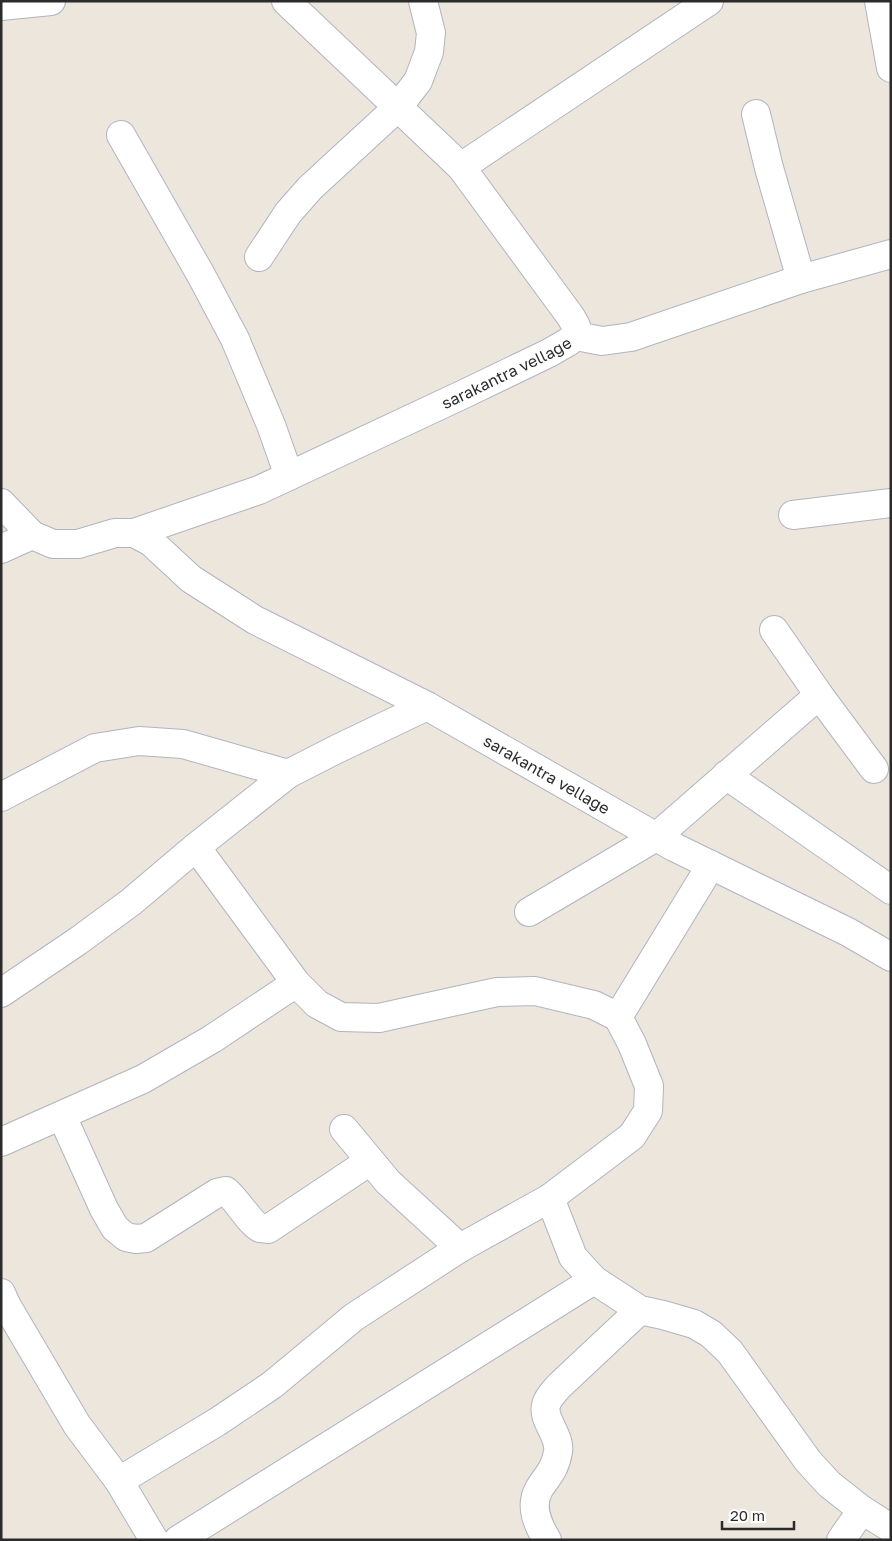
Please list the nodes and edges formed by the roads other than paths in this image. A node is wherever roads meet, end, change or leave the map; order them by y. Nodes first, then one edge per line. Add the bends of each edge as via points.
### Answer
1 (50, 1) edge
2 (286, 1) edge
3 (423, 1) edge
4 (710, 1) edge
5 (878, 1) edge
6 (1, 6) edge
7 (891, 68) edge
8 (398, 107) junction
9 (756, 114) dead end
10 (121, 135) dead end
11 (461, 167) junction
12 (891, 254) edge
13 (260, 257) dead end
14 (801, 279) junction
15 (576, 336) junction
16 (289, 476) junction
17 (1, 503) edge
18 (891, 503) edge
19 (792, 515) dead end
20 (134, 533) junction
21 (32, 535) junction
22 (1, 550) edge
23 (774, 630) dead end
24 (819, 695) junction
25 (428, 706) junction
26 (874, 768) dead end
27 (288, 774) junction
28 (726, 775) junction
29 (1, 797) edge
30 (656, 837) junction
31 (196, 847) junction
32 (711, 865) junction
33 (891, 890) edge
34 (529, 912) dead end
35 (891, 957) edge
36 (296, 982) junction
37 (1, 993) edge
38 (618, 1017) junction
39 (62, 1116) junction
40 (344, 1129) dead end
41 (1, 1142) edge
42 (370, 1161) junction
43 (550, 1198) junction
44 (460, 1248) junction
45 (594, 1280) junction
46 (3, 1302) edge
47 (640, 1310) junction
48 (118, 1482) junction
49 (862, 1510) junction
50 (891, 1528) edge
51 (154, 1540) edge
52 (178, 1540) edge
53 (547, 1540) edge
54 (841, 1540) edge

1 - 6 street
2 - 8 street, sarakantra vellage
3 - 8 street via 431,32 429,52 418,81
4 - 11 street
5 - 7 street
8 - 11 street, sarakantra vellage
8 - 13 street via 310,188 288,213
9 - 14 street
10 - 16 street via 236,339
11 - 15 street, sarakantra vellage via 571,317 576,326
12 - 14 street
14 - 15 street via 631,337 602,342
15 - 16 street, sarakantra vellage via 549,353
16 - 20 street, sarakantra vellage via 259,490
17 - 21 street, sarakantra vellage
18 - 19 street
20 - 21 street, sarakantra vellage via 115,534 78,544 54,544
20 - 25 street, sarakantra vellage via 151,542 191,579 255,620
21 - 22 street
23 - 24 street
24 - 26 street
24 - 28 street
25 - 27 street
25 - 30 street, sarakantra vellage
27 - 29 street via 183,744 139,741 95,748
27 - 31 street
28 - 30 street
28 - 33 street
30 - 32 street, sarakantra vellage
30 - 34 street
31 - 36 street
31 - 37 street via 131,902
32 - 35 street, sarakantra vellage via 848,932
32 - 38 street
36 - 38 street via 317,1004 341,1017 379,1018 497,992 535,992 594,1005
36 - 39 street via 212,1039 144,1079
38 - 43 street via 649,1086 648,1111 632,1136
39 - 41 street
39 - 42 street via 115,1228 126,1237 136,1239 146,1238 217,1193 226,1191 254,1223 268,1229
40 - 42 street
42 - 44 street via 388,1182
43 - 44 street
43 - 45 street via 573,1256
44 - 48 street via 354,1317 272,1385
45 - 47 street
45 - 52 street
46 - 48 street via 77,1425
47 - 49 street via 694,1324 711,1334 730,1352 808,1461 829,1484
47 - 53 street via 559,1386 546,1406 559,1450 555,1464 535,1499 535,1513
48 - 51 street
49 - 50 street
49 - 54 street

